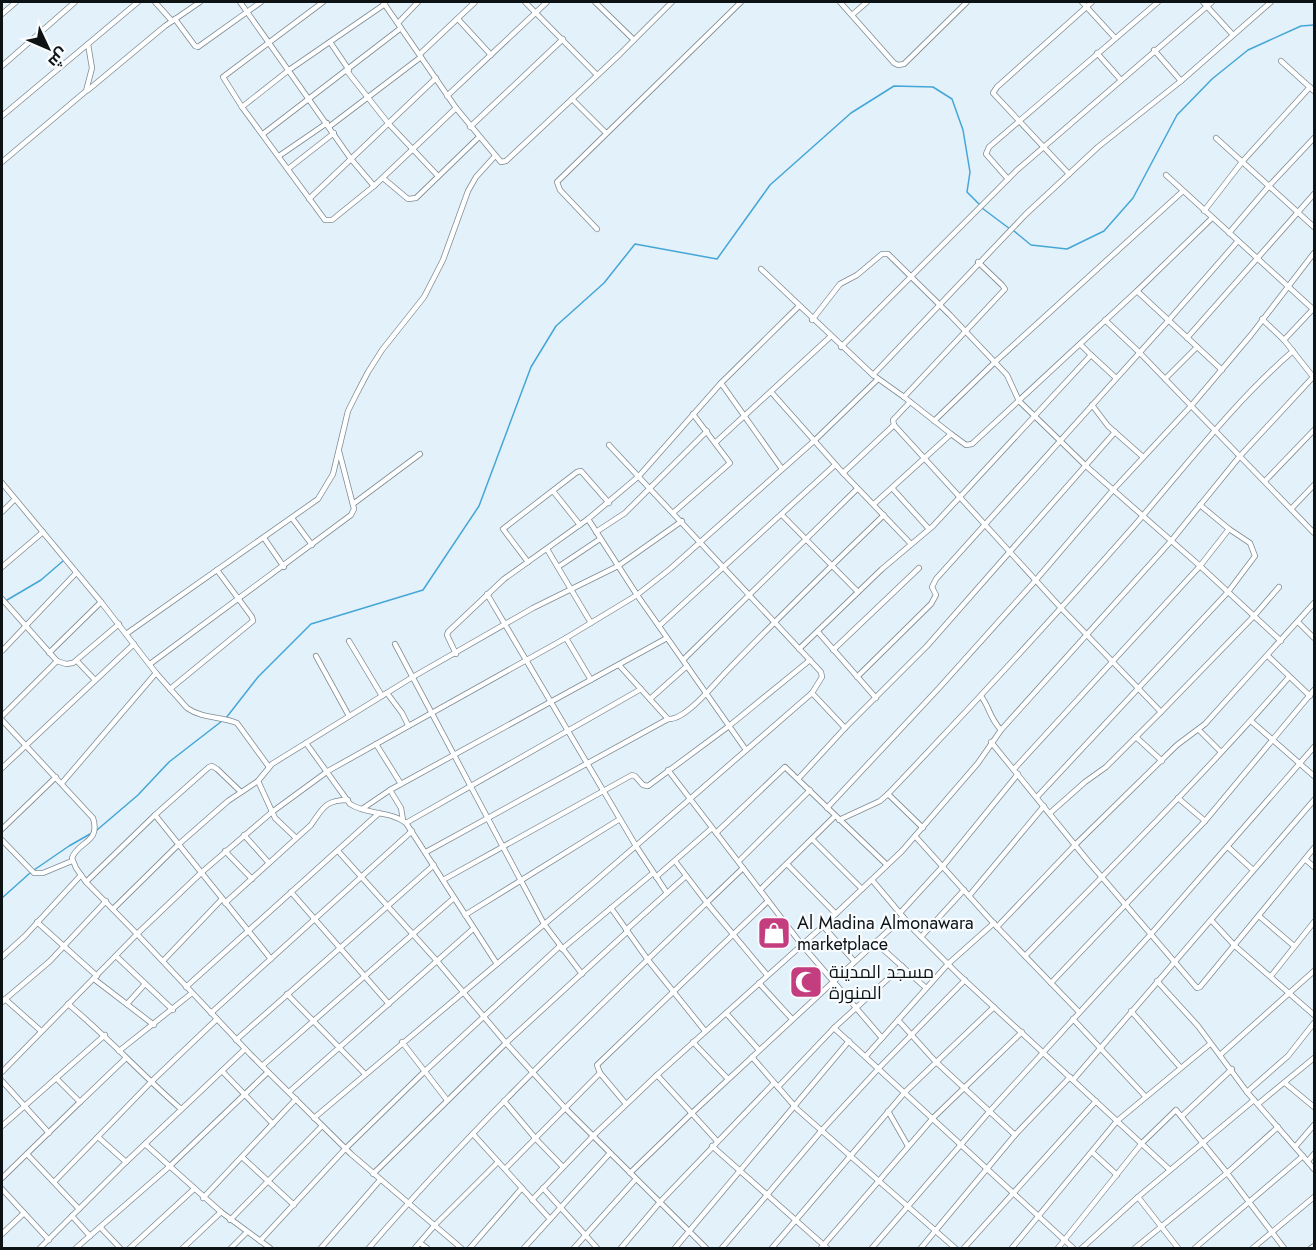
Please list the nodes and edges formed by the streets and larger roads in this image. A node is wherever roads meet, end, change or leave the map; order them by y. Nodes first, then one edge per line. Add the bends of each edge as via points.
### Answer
1 (16, 2) edge
2 (75, 2) edge
3 (138, 2) edge
4 (155, 2) edge
5 (200, 2) edge
6 (240, 2) edge
7 (261, 2) edge
8 (323, 2) edge
9 (418, 2) edge
10 (475, 2) edge
11 (525, 2) edge
12 (547, 2) edge
13 (595, 2) edge
14 (663, 2) edge
15 (672, 2) edge
16 (741, 2) edge
17 (840, 2) edge
18 (867, 2) edge
19 (968, 2) edge
20 (1092, 2) edge
21 (1158, 2) edge
22 (1212, 2) edge
23 (1271, 2) edge
24 (384, 3) edge
25 (1084, 4) edge
26 (1205, 4) edge
27 (668, 6) junction
28 (247, 11) junction
29 (536, 12) junction
30 (2, 14) edge
31 (852, 15) junction
32 (458, 19) junction
33 (174, 20) junction
34 (398, 23) junction
35 (401, 28) junction
36 (1233, 35) junction
37 (1115, 38) junction
38 (563, 39) junction
39 (634, 40) junction
40 (268, 41) junction
41 (330, 42) junction
42 (88, 44) junction
43 (1154, 50) junction
44 (1097, 53) junction
45 (420, 55) junction
46 (491, 55) junction
47 (1281, 61) dead end
48 (2, 66) edge
49 (289, 70) junction
50 (348, 71) junction
51 (597, 75) junction
52 (436, 78) junction
53 (1120, 79) junction
54 (1180, 81) junction
55 (1312, 89) edge
56 (86, 91) junction
57 (447, 96) junction
58 (368, 97) junction
59 (572, 99) junction
60 (310, 100) junction
61 (242, 107) junction
62 (456, 108) junction
63 (2, 116) edge
64 (1019, 122) junction
65 (388, 123) junction
66 (329, 125) junction
67 (470, 127) junction
68 (334, 133) junction
69 (606, 133) junction
70 (263, 134) junction
71 (479, 137) junction
72 (1216, 138) dead end
73 (1314, 138) edge
74 (1042, 147) junction
75 (412, 150) junction
76 (279, 156) junction
77 (495, 156) junction
78 (351, 159) junction
79 (2, 162) edge
80 (1242, 162) junction
81 (288, 169) junction
82 (1069, 174) junction
83 (438, 176) junction
84 (1166, 176) dead end
85 (384, 178) junction
86 (1008, 179) junction
87 (374, 186) junction
88 (1269, 186) junction
89 (1183, 191) junction
90 (1314, 194) edge
91 (309, 199) junction
92 (1204, 211) junction
93 (1298, 212) junction
94 (1212, 218) junction
95 (1314, 227) edge
96 (597, 229) dead end
97 (1229, 233) junction
98 (1238, 242) junction
99 (1314, 252) edge
100 (1257, 259) junction
101 (978, 262) junction
102 (761, 269) dead end
103 (911, 276) junction
104 (1288, 286) junction
105 (1137, 291) junction
106 (939, 304) junction
107 (798, 307) junction
108 (1314, 309) edge
109 (1262, 319) junction
110 (812, 320) junction
111 (1105, 320) junction
112 (1168, 321) junction
113 (966, 332) junction
114 (830, 337) junction
115 (1187, 338) junction
116 (1284, 340) junction
117 (1080, 344) junction
118 (841, 347) junction
119 (1197, 347) junction
120 (1293, 351) junction
121 (1140, 353) junction
122 (1091, 356) junction
123 (995, 362) junction
124 (1222, 370) junction
125 (873, 375) junction
126 (1314, 377) edge
127 (1116, 378) junction
128 (878, 379) junction
129 (1165, 380) junction
130 (721, 383) junction
131 (772, 393) junction
132 (904, 397) junction
133 (1019, 400) junction
134 (910, 402) junction
135 (1092, 405) junction
136 (1191, 406) junction
137 (693, 414) junction
138 (1034, 416) junction
139 (745, 417) junction
140 (934, 421) junction
141 (894, 425) junction
142 (1314, 430) edge
143 (1214, 431) junction
144 (707, 432) junction
145 (1114, 432) junction
146 (951, 434) junction
147 (814, 441) junction
148 (1060, 441) junction
149 (716, 442) junction
150 (609, 445) dead end
151 (339, 449) junction
152 (420, 454) dead end
153 (1240, 456) junction
154 (1143, 457) junction
155 (925, 459) junction
156 (835, 465) junction
157 (1086, 466) junction
158 (782, 469) junction
159 (843, 473) junction
160 (639, 476) junction
161 (1265, 481) junction
162 (2, 483) edge
163 (1314, 485) edge
164 (650, 487) junction
165 (892, 488) junction
166 (857, 489) junction
167 (1113, 490) junction
168 (553, 491) junction
169 (15, 499) junction
170 (960, 499) junction
171 (609, 503) junction
172 (353, 504) junction
173 (874, 504) junction
174 (1200, 505) junction
175 (1292, 508) junction
176 (2, 512) edge
177 (674, 512) junction
178 (782, 515) junction
179 (885, 515) junction
180 (1142, 516) junction
181 (292, 518) junction
182 (588, 519) junction
183 (682, 521) junction
184 (580, 525) junction
185 (984, 525) junction
186 (930, 529) junction
187 (1229, 529) junction
188 (43, 532) junction
189 (596, 532) junction
190 (1314, 533) edge
191 (264, 538) junction
192 (600, 538) junction
193 (807, 540) junction
194 (1171, 541) junction
195 (701, 542) junction
196 (911, 543) junction
197 (312, 545) junction
198 (547, 549) junction
199 (1010, 553) junction
200 (528, 562) junction
201 (618, 566) junction
202 (831, 566) junction
203 (1200, 566) junction
204 (2, 567) edge
205 (284, 567) junction
206 (558, 567) junction
207 (725, 567) junction
208 (919, 568) dead end
209 (217, 570) junction
210 (76, 573) junction
211 (1035, 580) junction
212 (1279, 587) dead end
213 (571, 590) junction
214 (858, 592) junction
215 (1228, 592) junction
216 (487, 594) junction
217 (749, 594) junction
218 (638, 595) junction
219 (2, 599) edge
220 (239, 599) junction
221 (101, 602) junction
222 (1314, 603) edge
223 (1061, 608) junction
224 (1254, 616) junction
225 (775, 621) junction
226 (1299, 622) junction
227 (591, 623) junction
228 (119, 624) junction
229 (505, 624) junction
230 (659, 626) junction
231 (26, 627) junction
232 (818, 632) junction
233 (126, 634) junction
234 (1085, 634) junction
235 (566, 638) junction
236 (667, 638) junction
237 (1314, 638) edge
238 (349, 640) dead end
239 (1281, 641) junction
240 (134, 644) junction
241 (395, 644) dead end
242 (799, 649) junction
243 (833, 650) junction
244 (2, 651) edge
245 (50, 653) junction
246 (456, 654) junction
247 (316, 656) dead end
248 (1268, 656) junction
249 (526, 659) junction
250 (683, 660) junction
251 (810, 660) junction
252 (77, 661) junction
253 (57, 662) junction
254 (1112, 662) junction
255 (150, 664) junction
256 (619, 665) junction
257 (687, 666) junction
258 (156, 673) junction
259 (1289, 676) junction
260 (857, 677) junction
261 (411, 678) junction
262 (95, 680) junction
263 (591, 680) junction
264 (170, 689) junction
265 (641, 689) junction
266 (1138, 689) junction
267 (1314, 690) edge
268 (706, 693) junction
269 (812, 693) junction
270 (384, 695) junction
271 (981, 696) junction
272 (1310, 696) junction
273 (876, 698) junction
274 (650, 699) junction
275 (552, 702) junction
276 (430, 712) junction
277 (1161, 712) junction
278 (349, 716) junction
279 (2, 718) edge
280 (668, 719) junction
281 (1251, 721) junction
282 (408, 725) junction
283 (729, 726) junction
284 (845, 728) junction
285 (1001, 730) junction
286 (1199, 730) junction
287 (569, 731) junction
288 (1136, 738) junction
289 (1274, 740) junction
290 (306, 742) junction
291 (992, 742) junction
292 (375, 744) junction
293 (25, 745) junction
294 (1314, 747) edge
295 (746, 750) junction
296 (1221, 752) junction
297 (454, 755) junction
298 (1162, 761) junction
299 (587, 763) junction
300 (1300, 764) junction
301 (269, 766) junction
302 (2, 768) edge
303 (1014, 769) junction
304 (668, 770) junction
305 (328, 771) junction
306 (1018, 774) junction
307 (1314, 776) edge
308 (56, 777) junction
309 (799, 778) junction
310 (258, 781) junction
311 (62, 783) junction
312 (401, 784) junction
313 (471, 786) junction
314 (390, 790) junction
315 (810, 790) junction
316 (241, 792) junction
317 (604, 792) junction
318 (888, 794) junction
319 (1037, 797) junction
320 (1178, 798) junction
321 (690, 799) junction
322 (348, 800) junction
323 (1314, 800) edge
324 (1044, 806) junction
325 (827, 808) junction
326 (362, 809) junction
327 (272, 812) junction
328 (379, 813) junction
329 (1050, 813) junction
330 (155, 815) junction
331 (487, 817) junction
332 (837, 818) junction
333 (620, 819) junction
334 (1205, 821) junction
335 (404, 822) junction
336 (712, 828) junction
337 (922, 828) junction
338 (2, 829) edge
339 (412, 831) junction
340 (716, 832) junction
341 (244, 835) junction
342 (915, 836) junction
343 (296, 838) junction
344 (812, 839) junction
345 (2, 840) edge
346 (179, 844) junction
347 (1075, 845) junction
348 (636, 846) junction
349 (1228, 847) junction
350 (503, 848) junction
351 (1314, 848) edge
352 (225, 851) junction
353 (338, 851) junction
354 (426, 852) junction
355 (1305, 859) junction
356 (72, 861) junction
357 (675, 861) junction
358 (739, 861) junction
359 (269, 863) junction
360 (788, 864) junction
361 (434, 865) junction
362 (887, 865) junction
363 (943, 866) junction
364 (1314, 867) edge
365 (743, 868) junction
366 (1253, 870) junction
367 (202, 872) junction
368 (81, 875) junction
369 (654, 875) junction
370 (686, 876) junction
371 (361, 877) junction
372 (1101, 877) junction
373 (252, 879) junction
374 (443, 880) junction
375 (872, 880) junction
376 (520, 881) junction
377 (86, 882) junction
378 (862, 889) junction
379 (760, 890) junction
380 (964, 890) junction
381 (291, 892) junction
382 (667, 893) junction
383 (969, 896) junction
384 (454, 898) junction
385 (106, 901) junction
386 (224, 901) junction
387 (768, 901) junction
388 (707, 903) junction
389 (1125, 904) junction
390 (386, 907) junction
391 (113, 909) junction
392 (611, 909) junction
393 (836, 914) junction
394 (465, 915) junction
395 (901, 915) junction
396 (1259, 916) junction
397 (315, 919) junction
398 (1211, 920) junction
399 (37, 922) junction
400 (1314, 922) edge
401 (544, 924) junction
402 (995, 925) junction
403 (823, 926) junction
404 (473, 929) junction
405 (626, 931) junction
406 (248, 932) junction
407 (137, 934) junction
408 (1151, 934) junction
409 (412, 935) junction
410 (733, 935) junction
411 (921, 937) junction
412 (875, 942) junction
413 (802, 945) junction
414 (1235, 946) junction
415 (1294, 946) junction
416 (64, 947) junction
417 (561, 947) junction
418 (340, 948) junction
419 (116, 956) junction
420 (1025, 956) junction
421 (2, 957) edge
422 (271, 959) junction
423 (648, 960) junction
424 (163, 961) junction
425 (437, 961) junction
426 (854, 961) junction
427 (1173, 962) junction
428 (497, 963) junction
429 (948, 964) junction
430 (902, 966) junction
431 (1314, 971) edge
432 (582, 974) junction
433 (767, 975) junction
434 (1271, 976) junction
435 (95, 977) junction
436 (365, 977) junction
437 (965, 980) junction
438 (832, 981) junction
439 (1157, 981) junction
440 (759, 983) junction
441 (1051, 983) junction
442 (145, 984) junction
443 (186, 987) junction
444 (926, 988) junction
445 (464, 991) junction
446 (673, 991) junction
447 (192, 993) junction
448 (1290, 993) junction
449 (287, 994) junction
450 (3, 1000) edge
451 (68, 1004) junction
452 (127, 1004) junction
453 (389, 1004) junction
454 (994, 1007) junction
455 (855, 1008) junction
456 (173, 1010) junction
457 (1131, 1011) junction
458 (726, 1012) junction
459 (1079, 1012) junction
460 (211, 1013) junction
461 (1314, 1015) edge
462 (484, 1016) junction
463 (217, 1019) junction
464 (792, 1019) junction
465 (1073, 1019) junction
466 (314, 1020) junction
467 (897, 1020) junction
468 (1314, 1023) edge
469 (154, 1025) junction
470 (834, 1028) junction
471 (41, 1031) junction
472 (705, 1031) junction
473 (1022, 1032) junction
474 (105, 1035) junction
475 (912, 1035) junction
476 (882, 1038) junction
477 (236, 1040) junction
478 (849, 1041) junction
479 (402, 1042) junction
480 (693, 1042) junction
481 (506, 1043) junction
482 (1210, 1044) junction
483 (340, 1046) junction
484 (1100, 1046) junction
485 (244, 1049) junction
486 (119, 1050) junction
487 (759, 1050) junction
488 (1044, 1052) junction
489 (1220, 1055) junction
490 (866, 1056) junction
491 (752, 1057) junction
492 (126, 1058) junction
493 (1314, 1058) edge
494 (936, 1061) junction
495 (262, 1066) junction
496 (1180, 1067) junction
497 (879, 1068) junction
498 (1232, 1069) junction
499 (222, 1071) junction
500 (2, 1072) edge
501 (268, 1072) junction
502 (424, 1072) junction
503 (531, 1072) junction
504 (600, 1073) junction
505 (365, 1074) junction
506 (657, 1075) junction
507 (56, 1078) junction
508 (1071, 1078) junction
509 (728, 1079) junction
510 (2, 1081) edge
511 (151, 1082) junction
512 (1285, 1083) junction
513 (776, 1085) junction
514 (963, 1087) junction
515 (289, 1092) junction
516 (905, 1092) junction
517 (1247, 1092) junction
518 (244, 1095) junction
519 (1145, 1096) junction
520 (296, 1099) junction
521 (447, 1100) junction
522 (504, 1101) junction
523 (1096, 1101) junction
524 (80, 1102) junction
525 (1256, 1102) junction
526 (626, 1104) junction
527 (24, 1106) junction
528 (795, 1106) junction
529 (1314, 1107) edge
530 (565, 1108) junction
531 (181, 1109) junction
532 (888, 1111) junction
533 (989, 1112) junction
534 (692, 1113) junction
535 (1182, 1116) junction
536 (314, 1118) junction
537 (933, 1118) junction
538 (1117, 1121) junction
539 (273, 1124) junction
540 (1314, 1125) edge
541 (2, 1126) edge
542 (322, 1126) junction
543 (1278, 1128) junction
544 (822, 1130) junction
545 (49, 1133) junction
546 (473, 1134) junction
547 (1015, 1135) junction
548 (593, 1136) junction
549 (98, 1137) junction
550 (536, 1139) junction
551 (717, 1141) junction
552 (1203, 1142) junction
553 (1142, 1143) junction
554 (145, 1144) junction
555 (961, 1145) junction
556 (712, 1146) junction
557 (908, 1146) junction
558 (1295, 1147) junction
559 (345, 1149) junction
560 (1092, 1152) junction
561 (27, 1154) junction
562 (610, 1154) junction
563 (1314, 1154) edge
564 (850, 1155) junction
565 (1304, 1156) junction
566 (242, 1157) junction
567 (1308, 1161) junction
568 (126, 1162) junction
569 (498, 1162) junction
570 (170, 1166) junction
571 (563, 1167) junction
572 (505, 1169) junction
573 (988, 1169) junction
574 (1314, 1169) edge
575 (1170, 1170) junction
576 (740, 1172) junction
577 (630, 1173) junction
578 (1227, 1173) junction
579 (373, 1174) junction
580 (1117, 1175) junction
581 (2, 1178) edge
582 (636, 1179) junction
583 (380, 1180) junction
584 (879, 1180) junction
585 (268, 1181) junction
586 (54, 1182) junction
587 (522, 1188) junction
588 (543, 1188) junction
589 (2, 1189) edge
590 (194, 1189) junction
591 (1013, 1193) junction
592 (766, 1196) junction
593 (1138, 1197) junction
594 (1314, 1197) edge
595 (203, 1198) junction
596 (532, 1200) junction
597 (660, 1202) junction
598 (408, 1203) junction
599 (1249, 1204) junction
600 (294, 1205) junction
601 (909, 1207) junction
602 (561, 1208) junction
603 (79, 1209) junction
604 (221, 1212) junction
605 (24, 1214) junction
606 (72, 1216) junction
607 (1040, 1218) junction
608 (550, 1219) junction
609 (230, 1220) junction
610 (795, 1221) junction
611 (434, 1226) junction
612 (1161, 1227) junction
613 (101, 1228) junction
614 (936, 1231) junction
615 (247, 1232) junction
616 (689, 1232) junction
617 (2, 1234) edge
618 (1272, 1234) junction
619 (90, 1236) junction
620 (585, 1236) junction
621 (49, 1240) junction
622 (1064, 1240) junction
623 (260, 1241) junction
624 (420, 1242) junction
625 (457, 1247) edge
626 (824, 1247) edge
627 (40, 1248) edge
628 (76, 1248) edge
629 (120, 1248) edge
630 (130, 1248) edge
631 (183, 1248) edge
632 (231, 1248) edge
633 (270, 1248) edge
634 (321, 1248) edge
635 (369, 1248) edge
636 (415, 1248) edge
637 (427, 1248) edge
638 (470, 1248) edge
639 (524, 1248) edge
640 (574, 1248) edge
641 (597, 1248) edge
642 (621, 1248) edge
643 (675, 1248) edge
644 (706, 1248) edge
645 (722, 1248) edge
646 (772, 1248) edge
647 (872, 1248) edge
648 (921, 1248) edge
649 (955, 1248) edge
650 (964, 1248) edge
651 (1012, 1248) edge
652 (1058, 1248) edge
653 (1072, 1248) edge
654 (1082, 1248) edge
655 (1135, 1248) edge
656 (1178, 1248) edge
657 (1195, 1248) edge
658 (1253, 1248) edge
659 (1284, 1248) edge

1 - 30 street
2 - 48 street
3 - 42 street
4 - 33 street
5 - 33 street
6 - 28 street
7 - 28 street
8 - 40 street
9 - 34 street
10 - 32 street
11 - 29 street
12 - 29 street
13 - 39 street
14 - 27 street
15 - 27 street
16 - 69 street
17 - 31 street
18 - 31 street
19 - 31 street via 898,65
20 - 25 street
21 - 37 street
22 - 26 street
23 - 36 street
24 - 34 street
24 - 41 street
25 - 37 street
25 - 64 street via 993,90 994,96
26 - 36 street
26 - 43 street
27 - 39 street
28 - 33 street via 198,47
28 - 40 street
29 - 38 street
29 - 46 street
32 - 45 street
32 - 46 street
33 - 56 street
34 - 35 street
35 - 45 street
35 - 50 street
36 - 54 street
37 - 44 street
38 - 51 street
38 - 67 street
39 - 51 street
40 - 49 street
40 - 61 street via 223,77
41 - 49 street
41 - 50 street
42 - 56 street via 92,68
42 - 63 street
43 - 53 street
43 - 54 street
44 - 53 street
44 - 64 street
45 - 52 street
45 - 58 street
46 - 57 street
47 - 55 street
49 - 60 street
49 - 61 street
50 - 58 street
50 - 60 street
51 - 59 street
52 - 57 street
52 - 65 street
53 - 74 street
54 - 82 street
55 - 80 street
56 - 79 street
57 - 62 street
58 - 65 street
58 - 66 street
59 - 69 street
59 - 77 street via 506,161
60 - 66 street
60 - 70 street
61 - 70 street
62 - 67 street
62 - 75 street
64 - 74 street
64 - 86 street via 986,151
65 - 75 street
65 - 78 street
66 - 68 street
66 - 76 street
67 - 71 street
68 - 78 street
68 - 81 street
69 - 96 street via 557,182
70 - 76 street
71 - 77 street
71 - 83 street
72 - 80 street
73 - 88 street
74 - 82 street
74 - 86 street
75 - 83 street
75 - 85 street
76 - 81 street
77 - 151 street via 473,182 424,297 368,372 348,411
78 - 87 street
78 - 91 street
80 - 88 street
80 - 92 street
81 - 91 street
82 - 101 street
83 - 85 street via 412,200
84 - 89 street
85 - 87 street
86 - 103 street
87 - 91 street via 328,221
88 - 93 street
88 - 97 street
89 - 92 street
89 - 123 street
90 - 93 street
92 - 94 street
93 - 95 street
93 - 100 street
94 - 97 street
94 - 105 street
97 - 98 street
98 - 100 street
98 - 112 street
99 - 104 street
100 - 104 street
100 - 115 street
101 - 106 street
101 - 113 street via 1005,289
102 - 107 street
103 - 106 street
103 - 110 street via 888,254 882,254 840,284
103 - 118 street
104 - 108 street
104 - 109 street
105 - 111 street
105 - 112 street
106 - 113 street
106 - 125 street
107 - 110 street
107 - 130 street
108 - 116 street
109 - 116 street
109 - 124 street
110 - 114 street
111 - 117 street
111 - 121 street
112 - 115 street
112 - 121 street
113 - 123 street
113 - 132 street
114 - 118 street
114 - 131 street
115 - 119 street
116 - 120 street
117 - 122 street
117 - 133 street
118 - 125 street
119 - 124 street
119 - 129 street
120 - 126 street
120 - 143 street
121 - 127 street
121 - 129 street
122 - 127 street
122 - 138 street
123 - 133 street via 1009,378
123 - 140 street
124 - 136 street
125 - 128 street
126 - 153 street
127 - 135 street
128 - 132 street
128 - 147 street
129 - 136 street
130 - 137 street
130 - 139 street
131 - 139 street
131 - 147 street
132 - 134 street
133 - 138 street
133 - 146 street via 972,444 966,445
134 - 140 street
134 - 141 street via 893,420
135 - 145 street
135 - 148 street
136 - 143 street
136 - 154 street
137 - 144 street
137 - 160 street
138 - 148 street
138 - 170 street
139 - 149 street
139 - 158 street
140 - 146 street
141 - 155 street
141 - 159 street
142 - 161 street
143 - 153 street
143 - 180 street
144 - 149 street
144 - 164 street
145 - 154 street
145 - 157 street
146 - 155 street
147 - 156 street
147 - 158 street
148 - 157 street
148 - 185 street
149 - 177 street via 730,465
150 - 160 street
151 - 172 street
151 - 181 street via 333,474 321,495
152 - 172 street
153 - 161 street
153 - 174 street
154 - 167 street
155 - 165 street
155 - 170 street
156 - 159 street
156 - 178 street
157 - 167 street
157 - 199 street
158 - 195 street
159 - 166 street
160 - 164 street
160 - 171 street
161 - 175 street
162 - 169 street
163 - 175 street
164 - 177 street
164 - 189 street via 619,518
165 - 173 street
165 - 186 street
166 - 173 street
166 - 193 street
167 - 180 street
167 - 211 street
168 - 171 street via 579,470
168 - 184 street
168 - 200 street via 503,529
169 - 176 street
169 - 188 street
170 - 185 street
170 - 186 street
171 - 182 street
172 - 197 street via 351,515
173 - 179 street
174 - 187 street
174 - 194 street
175 - 190 street
177 - 183 street
178 - 193 street
178 - 207 street
179 - 196 street
179 - 202 street
180 - 194 street
180 - 223 street
181 - 191 street
181 - 197 street
182 - 184 street
182 - 189 street
183 - 195 street
183 - 201 street
184 - 198 street
185 - 199 street
185 - 260 street via 932,584 936,595 931,604
186 - 196 street
187 - 203 street
187 - 215 street via 1250,543 1255,556
188 - 204 street
188 - 210 street
189 - 192 street
191 - 205 street
191 - 209 street
192 - 201 street
192 - 206 street
193 - 202 street
193 - 217 street
194 - 203 street
194 - 234 street
195 - 207 street
195 - 218 street
196 - 214 street
197 - 205 street
198 - 200 street
198 - 206 street
199 - 211 street
199 - 273 street
200 - 216 street
201 - 213 street
201 - 218 street
202 - 214 street
202 - 225 street
203 - 215 street
203 - 254 street
205 - 220 street
206 - 213 street
207 - 217 street
207 - 230 street
208 - 243 street
209 - 220 street
209 - 233 street
210 - 221 street
210 - 231 street
211 - 223 street
211 - 325 street
212 - 224 street
213 - 227 street
213 - 229 street
214 - 232 street
215 - 224 street
215 - 266 street
216 - 229 street
216 - 246 street via 448,632
217 - 225 street
217 - 250 street
218 - 227 street
218 - 230 street
219 - 231 street
220 - 255 street
220 - 264 street via 252,623
221 - 228 street
221 - 245 street
222 - 226 street
223 - 234 street
223 - 271 street
224 - 239 street
224 - 277 street
225 - 242 street
225 - 268 street
226 - 237 street
226 - 239 street
227 - 235 street
228 - 233 street
228 - 252 street
229 - 246 street
229 - 249 street
230 - 236 street
231 - 244 street
231 - 245 street
232 - 242 street
232 - 243 street
233 - 240 street
234 - 254 street
234 - 285 street
235 - 249 street
235 - 263 street
236 - 250 street
236 - 256 street
238 - 270 street
239 - 248 street
240 - 255 street
240 - 262 street
241 - 261 street
242 - 251 street
243 - 260 street
245 - 253 street
246 - 261 street
247 - 278 street
248 - 259 street
248 - 286 street
249 - 275 street
249 - 276 street
250 - 257 street
251 - 269 street via 822,674
251 - 283 street
252 - 253 street
252 - 262 street
253 - 279 street
254 - 266 street
254 - 303 street
255 - 258 street
256 - 263 street
256 - 265 street
257 - 268 street
257 - 274 street
258 - 264 street
258 - 311 street
259 - 272 street
259 - 281 street
260 - 273 street
261 - 270 street
261 - 276 street
262 - 293 street
263 - 275 street
264 - 301 street via 197,714 237,723
265 - 274 street
265 - 287 street
266 - 277 street
266 - 319 street
267 - 272 street
268 - 280 street via 679,718
268 - 283 street
269 - 284 street
269 - 295 street
270 - 278 street
270 - 282 street
271 - 285 street
271 - 318 street
272 - 289 street
273 - 284 street
274 - 280 street
275 - 287 street
275 - 297 street
276 - 282 street
276 - 297 street
277 - 288 street
278 - 290 street
279 - 293 street
280 - 299 street
281 - 289 street
281 - 296 street
282 - 292 street
283 - 295 street
283 - 304 street
284 - 309 street
285 - 291 street
286 - 296 street
286 - 298 street
287 - 299 street
287 - 313 street
288 - 298 street
288 - 329 street
289 - 300 street
289 - 334 street
290 - 301 street
290 - 305 street
291 - 303 street
291 - 337 street
292 - 305 street
292 - 312 street
293 - 302 street
293 - 308 street
294 - 300 street
295 - 321 street
296 - 320 street
297 - 312 street
297 - 313 street
298 - 347 street
299 - 317 street
299 - 331 street
300 - 307 street
300 - 349 street
301 - 310 street
303 - 306 street
304 - 317 street via 648,786 634,775
304 - 321 street
305 - 322 street
305 - 327 street
306 - 319 street
306 - 363 street
308 - 311 street
308 - 338 street
309 - 315 street
309 - 340 street via 788,768 782,768
310 - 316 street
310 - 327 street
311 - 356 street via 95,823 92,838 74,852
312 - 314 street
313 - 331 street
313 - 335 street
314 - 326 street
314 - 335 street
315 - 325 street
315 - 358 street
316 - 330 street via 212,766
316 - 346 street
317 - 333 street
317 - 350 street
318 - 332 street
318 - 337 street
319 - 324 street
320 - 334 street
320 - 372 street
321 - 336 street
321 - 348 street
322 - 326 street
322 - 343 street via 326,805
323 - 366 street
324 - 329 street
324 - 383 street
325 - 332 street
326 - 328 street
327 - 341 street
327 - 343 street
328 - 335 street
328 - 353 street
329 - 347 street
330 - 346 street
330 - 377 street
331 - 350 street
331 - 354 street
332 - 344 street
332 - 362 street
333 - 348 street
333 - 376 street
334 - 389 street
335 - 339 street
336 - 340 street
336 - 357 street
337 - 342 street
339 - 354 street
339 - 371 street
340 - 358 street
341 - 352 street
341 - 359 street
342 - 362 street
342 - 363 street
343 - 359 street
344 - 360 street
344 - 378 street
345 - 356 street via 34,873
346 - 367 street
346 - 391 street
347 - 372 street
347 - 402 street
348 - 369 street
348 - 401 street
349 - 366 street
349 - 408 street
350 - 374 street
350 - 376 street
351 - 355 street
352 - 367 street
352 - 373 street
353 - 371 street
353 - 381 street
354 - 361 street
355 - 364 street
355 - 396 street
356 - 368 street
357 - 369 street
357 - 370 street
358 - 365 street
359 - 373 street
360 - 379 street
360 - 393 street
361 - 374 street
361 - 390 street
362 - 375 street
363 - 380 street
363 - 395 street
365 - 379 street
365 - 388 street
366 - 398 street
367 - 386 street
367 - 407 street
368 - 377 street
368 - 399 street
369 - 382 street
369 - 392 street
370 - 382 street
370 - 388 street
371 - 390 street
371 - 397 street
372 - 389 street
372 - 420 street
373 - 386 street
374 - 384 street
375 - 378 street
375 - 395 street
376 - 394 street
376 - 401 street
377 - 385 street
378 - 393 street
379 - 387 street
380 - 383 street
380 - 411 street
381 - 397 street
381 - 406 street
382 - 405 street
383 - 402 street
384 - 394 street
384 - 409 street
385 - 391 street
385 - 416 street
386 - 406 street
386 - 424 street
387 - 410 street
387 - 413 street
388 - 410 street
388 - 423 street
389 - 408 street
389 - 441 street
390 - 409 street
390 - 418 street
391 - 407 street
392 - 405 street
392 - 417 street
393 - 403 street
394 - 404 street
395 - 411 street
395 - 412 street
396 - 414 street
396 - 415 street
397 - 418 street
397 - 422 street
398 - 414 street
398 - 427 street
399 - 416 street
399 - 421 street
400 - 415 street
401 - 417 street
401 - 428 street
402 - 420 street
402 - 429 street
403 - 413 street
403 - 426 street
404 - 425 street
404 - 428 street
405 - 423 street
405 - 432 street
406 - 422 street
406 - 443 street
407 - 419 street
407 - 424 street
408 - 427 street
408 - 459 street
409 - 425 street
409 - 436 street
410 - 433 street
410 - 446 street
411 - 429 street
412 - 426 street
412 - 430 street
413 - 433 street
413 - 438 street
414 - 427 street via 1197,988
414 - 434 street
415 - 434 street
416 - 435 street
416 - 450 street
417 - 432 street
417 - 462 street
418 - 436 street
418 - 449 street
419 - 435 street
419 - 442 street
420 - 441 street
422 - 460 street
423 - 446 street
423 - 503 street
424 - 443 street
425 - 445 street
425 - 453 street
426 - 438 street
427 - 439 street
428 - 445 street
429 - 437 street
429 - 444 street
430 - 444 street
430 - 455 street
431 - 448 street
432 - 481 street
433 - 440 street
434 - 448 street
435 - 451 street
435 - 452 street
436 - 453 street
436 - 466 street
437 - 454 street
437 - 475 street
438 - 455 street
438 - 464 street
439 - 457 street
439 - 482 street
440 - 458 street
440 - 464 street
441 - 459 street
442 - 452 street
442 - 456 street
443 - 447 street
444 - 467 street
445 - 462 street
445 - 479 street
446 - 472 street
446 - 504 street via 599,1063
447 - 456 street
447 - 460 street
448 - 461 street
448 - 489 street
449 - 466 street
449 - 477 street
450 - 471 street
451 - 471 street
451 - 474 street
452 - 469 street
453 - 483 street
454 - 473 street
454 - 494 street
455 - 470 street
455 - 476 street
456 - 469 street
457 - 484 street
457 - 496 street
458 - 472 street
458 - 487 street
459 - 465 street
460 - 463 street
462 - 481 street
462 - 502 street
463 - 477 street
463 - 511 street
464 - 487 street
465 - 484 street
465 - 488 street
466 - 483 street
466 - 495 street
467 - 475 street
467 - 476 street
468 - 517 street via 1288,1056
469 - 486 street
470 - 478 street
470 - 513 street
471 - 500 street
472 - 480 street
473 - 488 street
473 - 514 street
474 - 486 street
474 - 507 street
475 - 494 street
475 - 497 street
476 - 490 street
477 - 485 street
478 - 490 street
478 - 528 street
479 - 502 street
479 - 505 street
480 - 506 street
480 - 509 street
481 - 503 street
481 - 521 street
482 - 489 street
482 - 496 street
483 - 505 street
483 - 515 street
484 - 508 street
484 - 519 street
485 - 495 street
485 - 499 street
486 - 492 street
487 - 491 street
488 - 508 street
488 - 533 street
489 - 498 street
490 - 497 street
491 - 509 street
491 - 513 street
492 - 511 street
492 - 524 street
493 - 512 street
494 - 514 street
494 - 516 street
495 - 501 street
496 - 519 street
497 - 516 street
497 - 544 street
498 - 517 street
498 - 535 street
499 - 518 street
499 - 531 street
501 - 515 street
501 - 518 street
502 - 521 street
502 - 559 street
503 - 522 street
503 - 530 street
504 - 526 street
504 - 530 street
505 - 536 street
506 - 526 street
506 - 534 street
507 - 524 street
507 - 527 street
508 - 523 street
508 - 547 street
509 - 534 street
510 - 527 street
511 - 531 street
511 - 549 street
512 - 525 street
512 - 529 street
513 - 528 street
513 - 551 street
514 - 533 street
514 - 537 street
515 - 520 street
516 - 532 street
516 - 537 street
517 - 525 street
518 - 539 street
518 - 570 street
519 - 538 street
520 - 536 street
520 - 539 street
521 - 579 street
522 - 546 street
522 - 550 street
523 - 538 street
523 - 591 street
524 - 545 street
525 - 543 street
525 - 552 street
526 - 548 street
527 - 541 street
527 - 545 street
528 - 544 street
528 - 576 street
530 - 548 street
530 - 550 street
531 - 554 street
532 - 557 street
532 - 564 street
533 - 547 street
533 - 555 street
534 - 551 street
534 - 577 street
535 - 552 street
535 - 553 street via 1174,1111
536 - 542 street
537 - 555 street
537 - 557 street
538 - 553 street
538 - 560 street
539 - 566 street
540 - 558 street
542 - 559 street
542 - 585 street
543 - 558 street
543 - 578 street
544 - 564 street
544 - 592 street
545 - 561 street
546 - 569 street
546 - 598 street
547 - 573 street
548 - 562 street
548 - 571 street
549 - 568 street
549 - 586 street
550 - 571 street
550 - 572 street
551 - 556 street
552 - 575 street
552 - 578 street
553 - 575 street
553 - 580 street
554 - 568 street
554 - 570 street
555 - 573 street
555 - 601 street
556 - 576 street
556 - 597 street
557 - 584 street
558 - 565 street
559 - 579 street
559 - 600 street
560 - 580 street
560 - 607 street
561 - 581 street
561 - 586 street
562 - 577 street
562 - 602 street
563 - 567 street
564 - 584 street
564 - 610 street
565 - 567 street
565 - 599 street
566 - 585 street
566 - 595 street
567 - 574 street
568 - 603 street
569 - 572 street
569 - 611 street
570 - 590 street
570 - 613 street
571 - 588 street
572 - 587 street
573 - 591 street
573 - 614 street
575 - 593 street
576 - 592 street
576 - 616 street
577 - 582 street
578 - 599 street
578 - 612 street
579 - 583 street
580 - 622 street
582 - 597 street
582 - 620 street
583 - 598 street
583 - 634 street
584 - 601 street
584 - 626 street
585 - 600 street
585 - 609 street
586 - 603 street
587 - 596 street
587 - 638 street
588 - 596 street
588 - 602 street
589 - 605 street
590 - 595 street
590 - 630 street
591 - 607 street
591 - 650 street
592 - 610 street
592 - 645 street
593 - 612 street
593 - 654 street
594 - 618 street
595 - 604 street
596 - 608 street
597 - 616 street
597 - 642 street
598 - 611 street
598 - 635 street
599 - 618 street
599 - 657 street
600 - 623 street
601 - 614 street
601 - 647 street
602 - 608 street
602 - 620 street
603 - 606 street
604 - 609 street
604 - 631 street
605 - 617 street
605 - 621 street
606 - 619 street
606 - 621 street
607 - 622 street
607 - 651 street
608 - 639 street
609 - 615 street
610 - 626 street
610 - 646 street
611 - 624 street
611 - 625 street
612 - 655 street
612 - 656 street
613 - 619 street
613 - 629 street
614 - 648 street
614 - 649 street
615 - 623 street
615 - 632 street
616 - 643 street
616 - 644 street
618 - 658 street
618 - 659 street
619 - 628 street
620 - 640 street
620 - 641 street
621 - 627 street
622 - 652 street
622 - 653 street
623 - 633 street
624 - 636 street
624 - 637 street

